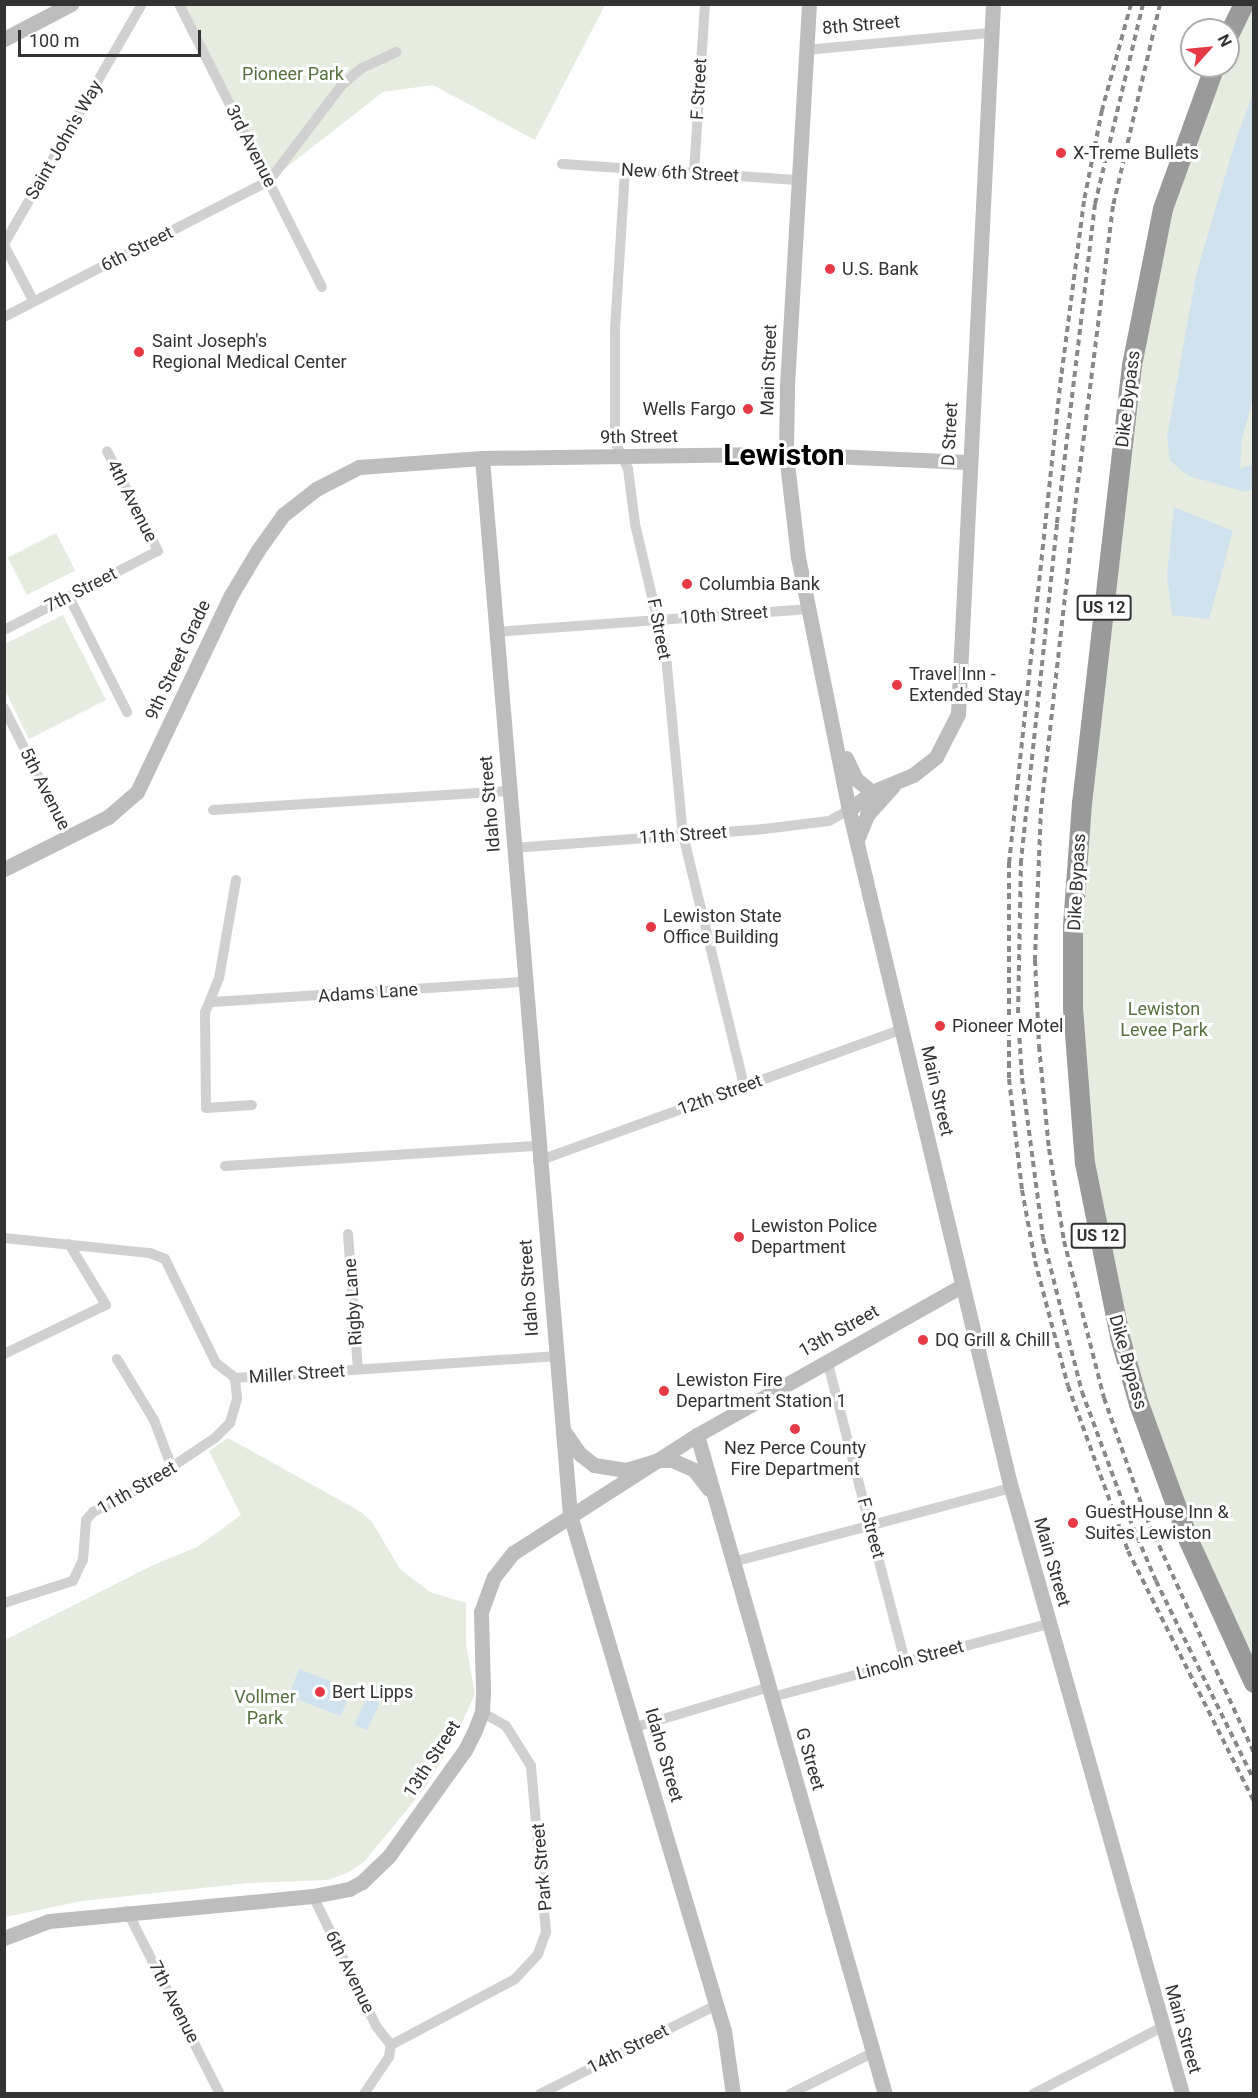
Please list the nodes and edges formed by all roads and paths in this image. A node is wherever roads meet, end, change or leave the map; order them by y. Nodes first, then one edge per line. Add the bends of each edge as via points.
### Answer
1 (71, 4) edge
2 (142, 4) edge
3 (178, 4) edge
4 (705, 4) edge
5 (808, 4) edge
6 (993, 4) edge
7 (1244, 4) edge
8 (1237, 18) edge
9 (991, 33) junction
10 (4, 39) edge
11 (806, 50) junction
12 (396, 52) dead end
13 (1211, 78) edge
14 (562, 164) dead end
15 (625, 171) junction
16 (694, 173) junction
17 (798, 180) junction
18 (269, 181) junction
19 (4, 244) edge
20 (322, 287) dead end
21 (34, 302) junction
22 (4, 317) edge
23 (107, 451) dead end
24 (786, 454) junction
25 (482, 458) junction
26 (622, 458) junction
27 (968, 462) junction
28 (316, 489) joint
29 (158, 551) joint
30 (69, 597) junction
31 (809, 609) junction
32 (658, 619) junction
33 (4, 630) edge
34 (495, 632) junction
35 (4, 708) edge
36 (127, 712) dead end
37 (833, 727) junction
38 (892, 787) junction
39 (508, 791) junction
40 (872, 792) junction
41 (213, 810) dead end
42 (849, 810) junction
43 (683, 835) junction
44 (69, 837) junction
45 (857, 840) junction
46 (513, 848) junction
47 (4, 868) edge
48 (236, 880) dead end
49 (524, 982) junction
50 (212, 1002) junction
51 (903, 1029) junction
52 (744, 1086) junction
53 (252, 1105) dead end
54 (538, 1153) junction
55 (225, 1166) dead end
56 (348, 1234) dead end
57 (4, 1238) edge
58 (69, 1244) junction
59 (961, 1286) junction
60 (4, 1354) edge
61 (554, 1356) junction
62 (117, 1359) dead end
63 (827, 1360) junction
64 (358, 1369) junction
65 (235, 1378) junction
66 (560, 1424) junction
67 (697, 1435) junction
68 (658, 1460) junction
69 (172, 1468) junction
70 (1011, 1488) junction
71 (714, 1496) junction
72 (570, 1515) junction
73 (870, 1526) junction
74 (733, 1562) junction
75 (4, 1603) edge
76 (1048, 1624) junction
77 (905, 1661) junction
78 (1254, 1683) edge
79 (771, 1692) junction
80 (482, 1712) junction
81 (636, 1727) junction
82 (313, 1896) junction
83 (127, 1911) junction
84 (4, 1938) edge
85 (716, 2005) junction
86 (1162, 2027) junction
87 (391, 2045) junction
88 (873, 2052) junction
89 (220, 2094) edge
90 (364, 2094) edge
91 (540, 2094) edge
92 (733, 2094) edge
93 (790, 2094) edge
94 (885, 2094) edge
95 (1033, 2094) edge
96 (1182, 2094) edge

1 - 10 main road
2 - 19 street, Saint John's Way
3 - 18 street, 3rd Avenue
4 - 16 street, F Street
5 - 11 main road, Main Street
6 - 9 main road, D Street
7 - 8 highway
9 - 11 street, 8th Street
9 - 27 main road, D Street
11 - 17 main road, Main Street
12 - 18 street via 362,68 341,86
13 - 78 highway, Dike Bypass / US 12 via 1163,209 1133,355 1082,803 1073,926 1073,1008 1085,1163 1120,1337 1139,1404 1189,1541
14 - 15 street, New 6th Street
15 - 16 street, New 6th Street
15 - 26 street, F Street via 613,389 615,442
16 - 17 street, New 6th Street
17 - 24 main road, Main Street
18 - 20 street, 3rd Avenue
18 - 21 street, 6th Street
19 - 21 street
21 - 22 street, 6th Street
23 - 29 street, 4th Avenue
24 - 26 main road, 9th Street
24 - 27 main road, 9th Street
24 - 31 main road, Main Street via 798,557
25 - 26 main road, 9th Street
25 - 28 main road, 9th Street via 359,467
25 - 34 main road, Idaho Street
26 - 32 street, F Street via 628,469 635,524
27 - 38 main road, D Street via 958,714 936,757
28 - 44 main road, 9th Street Grade via 283,516 231,595 136,792 108,817
29 - 30 street, 7th Street
30 - 33 street, 7th Street
30 - 36 street
31 - 32 street, 10th Street
31 - 37 main road, Main Street
32 - 34 street, 10th Street
32 - 43 street, F Street via 666,656
34 - 39 main road, Idaho Street
35 - 44 street, 5th Avenue
37 - 40 main road via 856,779
37 - 42 main road, Main Street
38 - 40 main road, D Street
38 - 45 main road via 867,815
39 - 41 street
39 - 46 main road, Idaho Street
40 - 42 main road, D Street
42 - 43 street, 11th Street via 829,821
42 - 45 main road, Main Street
43 - 46 street, 11th Street
43 - 52 street, F Street
44 - 47 main road
45 - 51 main road, Main Street
46 - 49 main road, Idaho Street
48 - 50 street
49 - 50 street, Adams Lane
49 - 54 main road, Idaho Street
50 - 53 street via 205,1012 204,1024 206,1108
51 - 52 street, 12th Street
51 - 59 main road, Main Street
52 - 54 street, 12th Street
54 - 55 street, 12th Street
54 - 61 main road, Idaho Street
56 - 64 street, Rigby Lane
57 - 58 street, Miller Street
58 - 60 street via 106,1305
58 - 65 street, Miller Street via 150,1253 165,1259 216,1363
59 - 63 main road, 13th Street
59 - 70 main road, Main Street
61 - 64 street, Miller Street
61 - 66 main road, Idaho Street
62 - 69 street via 154,1420
63 - 67 main road, 13th Street
63 - 73 street, F Street
64 - 65 street, Miller Street
65 - 69 street, 11th Street via 237,1398 230,1423
66 - 68 main road via 580,1455 594,1465 626,1470
66 - 72 main road, Idaho Street
67 - 68 main road, 13th Street
67 - 71 main road, G Street
68 - 71 main road via 689,1466
68 - 72 main road, 13th Street
69 - 75 street, 11th Street via 93,1512 86,1520 82,1560 73,1581
70 - 73 street
70 - 76 main road, Main Street
71 - 74 main road, G Street
72 - 80 main road, 13th Street via 529,1539 494,1578 480,1620
72 - 81 main road, Idaho Street
73 - 74 street
73 - 77 street, F Street
74 - 79 main road, G Street
76 - 77 street, Lincoln Street
76 - 86 main road, Main Street
77 - 79 street, Lincoln Street
79 - 81 street, Lincoln Street
79 - 88 main road, G Street
80 - 82 main road, 13th Street via 465,1750 389,1856 372,1874 349,1889
80 - 87 street, Park Street via 506,1726 531,1766 546,1932 532,1963 515,1979
81 - 85 main road, Idaho Street
82 - 83 main road, 13th Street
82 - 87 street, 6th Avenue via 376,2026
83 - 84 main road, 13th Street via 49,1921
83 - 89 street, 7th Avenue
85 - 91 street, 14th Street
85 - 92 main road, Idaho Street via 730,2054
86 - 95 street
86 - 96 main road, Main Street
87 - 90 street via 389,2056
88 - 93 street
88 - 94 main road, G Street

